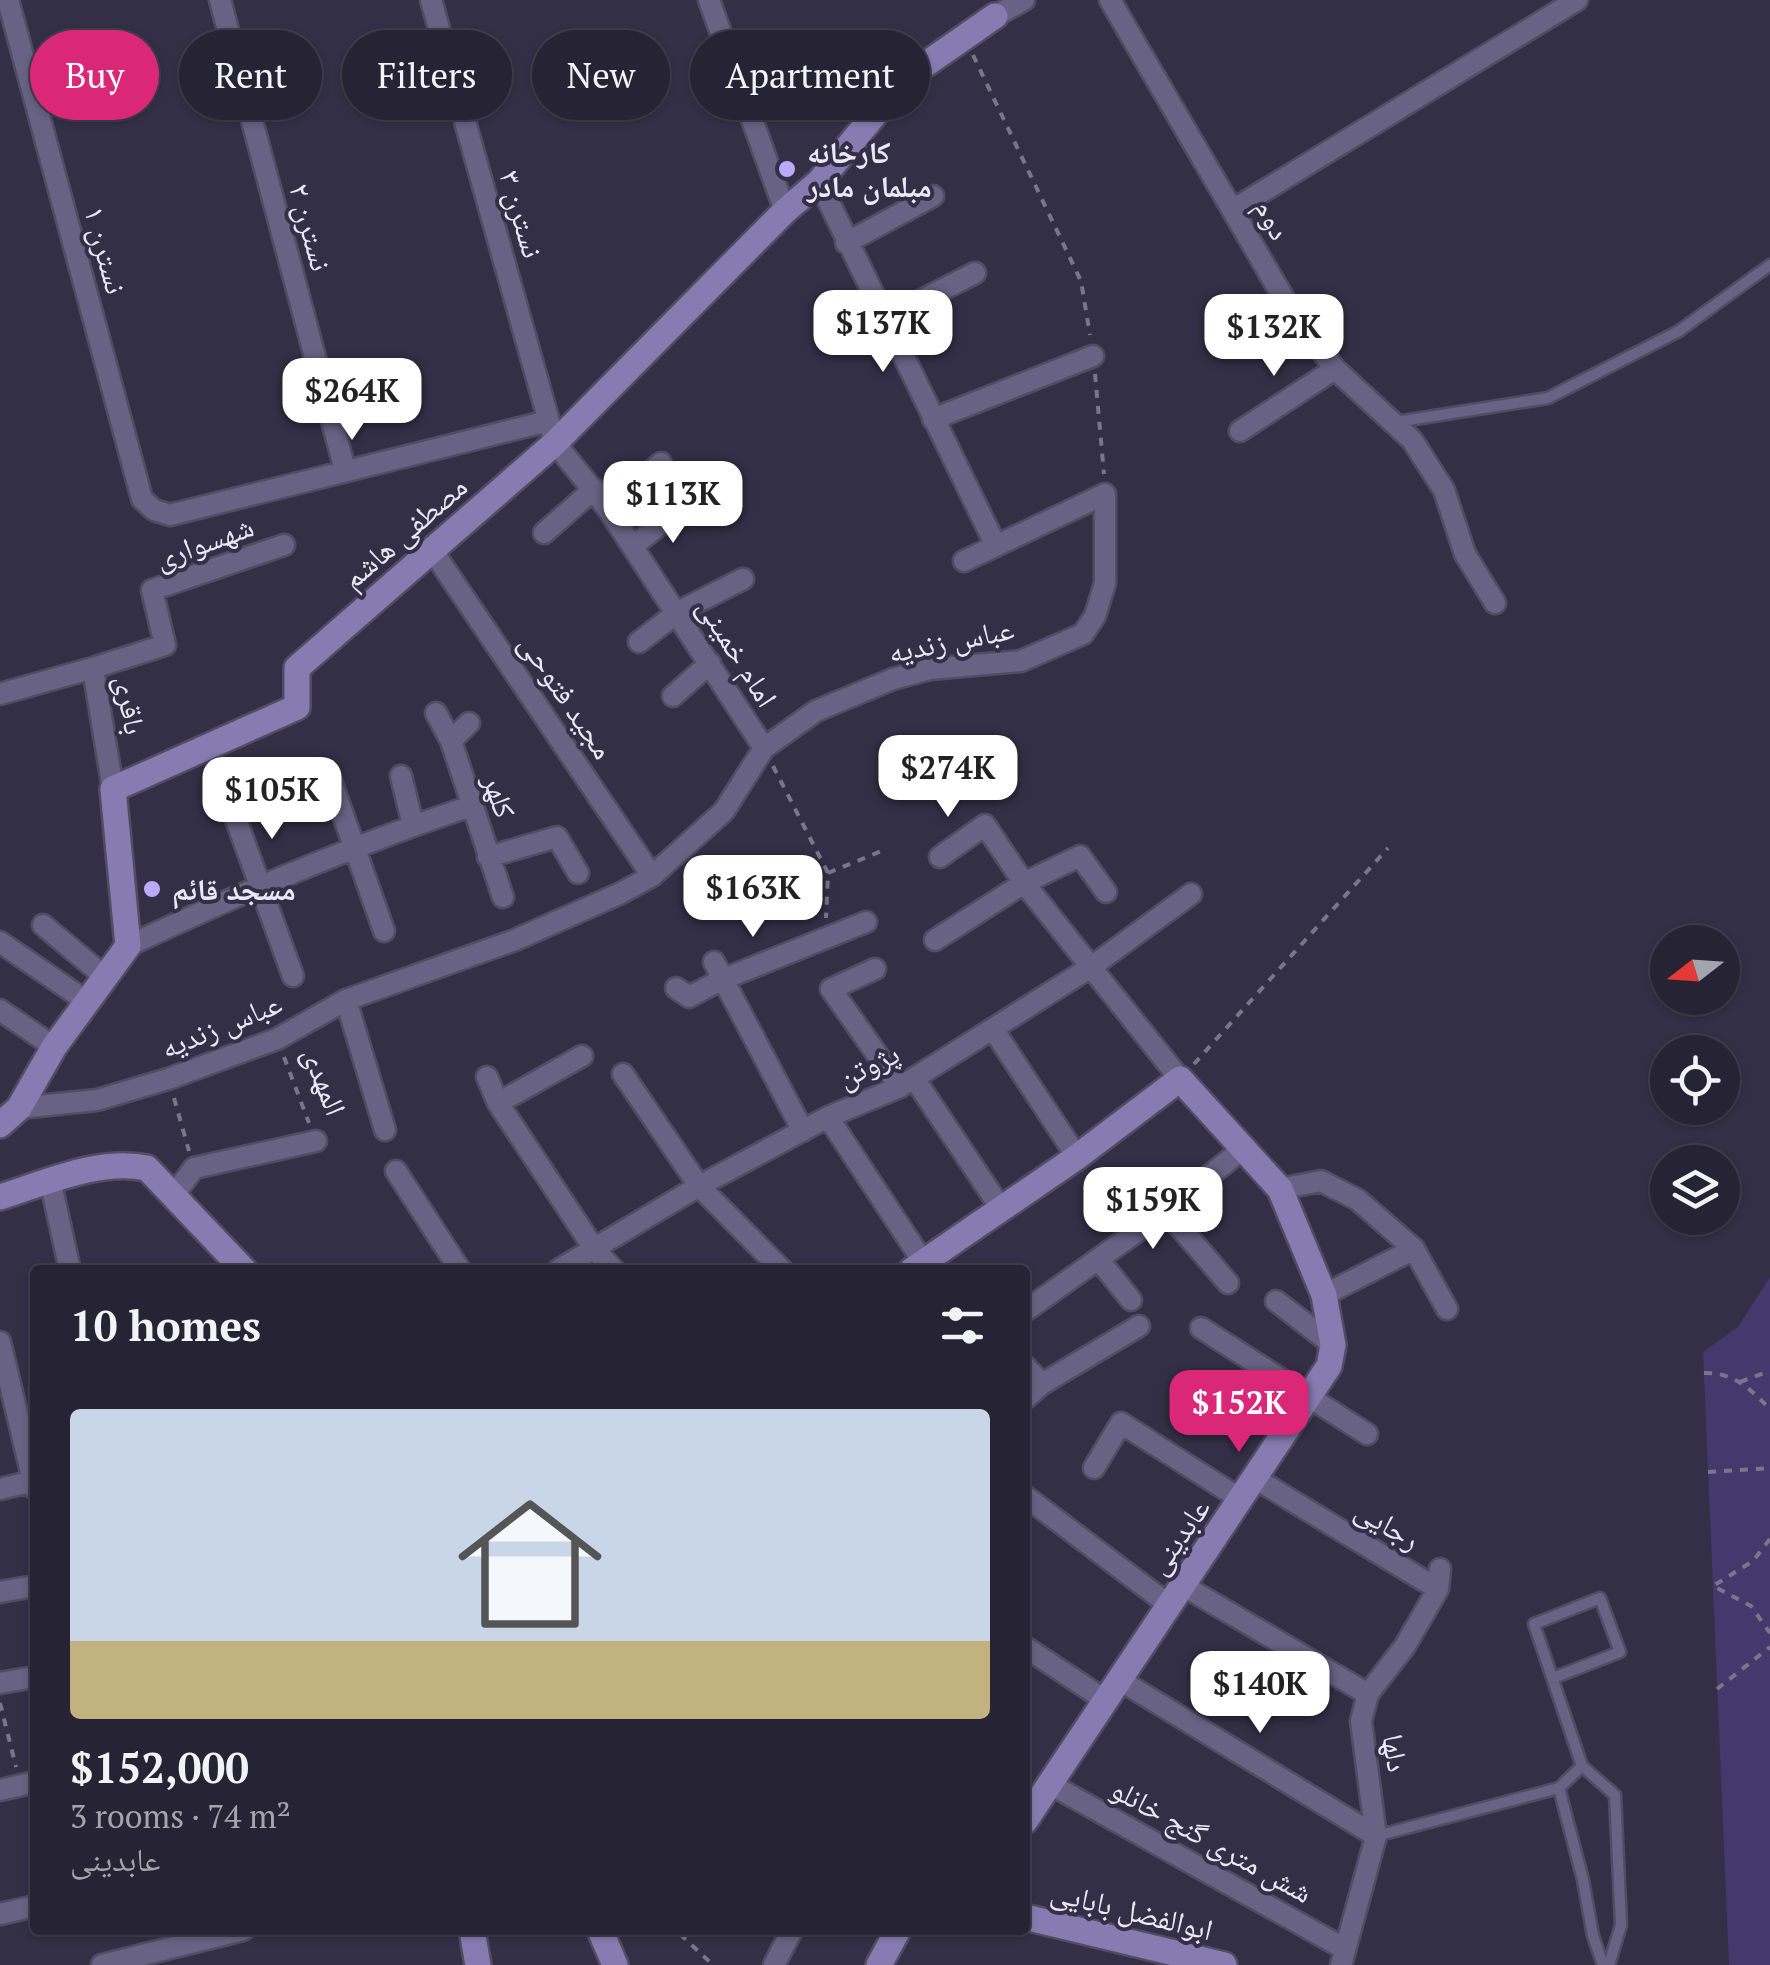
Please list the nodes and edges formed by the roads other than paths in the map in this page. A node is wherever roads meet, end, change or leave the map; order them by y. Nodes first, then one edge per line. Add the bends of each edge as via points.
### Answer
1 (8, 0) edge
2 (220, 0) edge
3 (431, 0) edge
4 (709, 0) edge
5 (1024, 0) edge
6 (1110, 0) edge
7 (1578, 0) edge
8 (995, 16) joint
9 (819, 182) junction
10 (933, 196) dead end
11 (1234, 209) junction
12 (785, 211) junction
13 (846, 242) junction
14 (1770, 265) edge
15 (975, 273) dead end
16 (884, 320) junction
17 (1094, 356) road end
18 (1335, 368) junction
19 (934, 419) junction
20 (1393, 422) junction
21 (1240, 431) dead end
22 (552, 432) junction
23 (661, 463) dead end
24 (345, 470) junction
25 (594, 489) junction
26 (682, 507) dead end
27 (608, 509) junction
28 (544, 533) dead end
29 (284, 545) dead end
30 (633, 546) junction
31 (996, 546) junction
32 (432, 550) junction
33 (964, 560) dead end
34 (743, 578) dead end
35 (1495, 603) dead end
36 (678, 612) junction
37 (639, 642) dead end
38 (710, 663) junction
39 (93, 668) junction
40 (0, 694) edge
41 (673, 696) dead end
42 (436, 713) dead end
43 (470, 723) dead end
44 (451, 742) junction
45 (764, 748) junction
46 (401, 776) dead end
47 (330, 778) dead end
48 (113, 788) junction
49 (471, 806) junction
50 (235, 817) dead end
51 (414, 825) junction
52 (356, 848) junction
53 (940, 856) dead end
54 (488, 857) junction
55 (578, 873) dead end
56 (652, 876) junction
57 (1024, 883) junction
58 (262, 886) junction
59 (1106, 892) dead end
60 (1191, 894) dead end
61 (504, 898) dead end
62 (866, 922) dead end
63 (43, 925) dead end
64 (384, 931) dead end
65 (935, 940) dead end
66 (0, 942) edge
67 (128, 946) junction
68 (1091, 967) junction
69 (875, 969) dead end
70 (718, 971) junction
71 (104, 976) junction
72 (293, 976) dead end
73 (676, 988) dead end
74 (346, 1000) junction
75 (86, 1001) junction
76 (0, 1010) edge
77 (992, 1029) junction
78 (54, 1047) junction
79 (582, 1056) dead end
80 (623, 1074) dead end
81 (487, 1077) dead end
82 (1180, 1079) junction
83 (907, 1082) junction
84 (498, 1103) junction
85 (9, 1116) edge
86 (828, 1117) junction
87 (384, 1130) dead end
88 (803, 1130) junction
89 (316, 1142) road end
90 (1246, 1147) junction
91 (1077, 1157) junction
92 (396, 1170) dead end
93 (50, 1180) junction
94 (699, 1186) junction
95 (1280, 1188) junction
96 (174, 1195) junction
97 (0, 1197) edge
98 (1002, 1210) junction
99 (1166, 1211) junction
100 (1414, 1248) junction
101 (596, 1250) junction
102 (1099, 1260) junction
103 (69, 1265) edge
104 (239, 1265) edge
105 (457, 1265) edge
106 (568, 1265) edge
107 (610, 1265) edge
108 (777, 1265) edge
109 (917, 1265) edge
110 (920, 1265) edge
111 (1228, 1283) dead end
112 (1324, 1295) junction
113 (1131, 1300) dead end
114 (1276, 1301) dead end
115 (1030, 1308) edge
116 (1446, 1309) dead end
117 (1139, 1326) dead end
118 (1200, 1328) dead end
119 (0, 1342) edge
120 (1333, 1345) junction
121 (1030, 1371) edge
122 (1042, 1384) junction
123 (1030, 1395) edge
124 (1310, 1399) junction
125 (1368, 1434) dead end
126 (30, 1468) edge
127 (1094, 1468) dead end
128 (30, 1485) edge
129 (0, 1488) edge
130 (1249, 1490) junction
131 (1030, 1499) edge
132 (1439, 1579) joint
133 (30, 1587) edge
134 (0, 1592) edge
135 (1176, 1595) junction
136 (1030, 1649) edge
137 (30, 1678) edge
138 (1554, 1678) junction
139 (0, 1683) edge
140 (1112, 1690) junction
141 (1368, 1694) junction
142 (1582, 1766) junction
143 (1038, 1788) edge
144 (1559, 1788) junction
145 (1376, 1836) junction
146 (30, 1907) edge
147 (0, 1914) edge
148 (1030, 1919) edge
149 (228, 1935) edge
150 (473, 1935) edge
151 (602, 1935) edge
152 (789, 1935) edge
153 (895, 1935) edge
154 (1145, 1957) edge
155 (1343, 1957) edge
156 (149, 1960) edge
157 (102, 1965) edge
158 (478, 1965) edge
159 (615, 1965) edge
160 (774, 1965) edge
161 (879, 1965) edge
162 (1224, 1965) edge
163 (1606, 1965) edge

1 - 24 street, نسترن ۱ via 142,498 170,515
2 - 24 street, نسترن ۲
3 - 22 street, نسترن ۳
4 - 12 street
5 - 8 street
6 - 11 street, دوم
7 - 11 street
8 - 9 street, مصطفی هاشم via 903,80
9 - 12 street, مصطفی هاشم
9 - 13 street
10 - 13 street
11 - 18 street, دوم via 1290,309
12 - 22 street, مصطفی هاشم
13 - 16 street
14 - 20 lane via 1678,331 1548,398
15 - 16 street
16 - 19 street
17 - 19 street
18 - 20 street, دوم
18 - 21 street
19 - 31 street
20 - 35 street, دوم via 1444,490 1465,554
22 - 24 street
22 - 25 street, امام خمینی
22 - 32 street, مصطفی هاشم
23 - 27 street
25 - 27 street, امام خمینی
25 - 28 street
26 - 30 street
27 - 30 street, امام خمینی
29 - 39 street, شهسواری via 152,590 165,645
30 - 36 street, امام خمینی
31 - 33 street
31 - 45 street, عباس زندیه via 1106,494 1105,583 1083,634 1021,661 893,679 816,711
32 - 48 street, مصطفی هاشم via 298,668 297,707
32 - 56 street, مجید فتوحی
34 - 36 street
36 - 37 street
36 - 38 street, امام خمینی
38 - 41 street
38 - 45 street, امام خمینی
39 - 40 street, باقری
39 - 48 street, باقری
42 - 44 street, کلهر
43 - 44 street
44 - 49 street, کلهر
45 - 56 street, عباس زندیه via 724,812
46 - 51 street
47 - 52 street
48 - 67 street
49 - 51 street
49 - 54 street, کلهر
50 - 58 street
51 - 52 street
52 - 58 street
52 - 64 street
53 - 57 street via 985,825
54 - 55 street via 556,837
54 - 61 street, کلهر
56 - 74 street, عباس زندیه via 515,940
57 - 59 street via 1080,856
57 - 65 street
57 - 68 street
58 - 67 street
58 - 72 street
60 - 68 street, پژوتن
62 - 70 street
63 - 71 street
66 - 75 street
67 - 71 street
68 - 77 street, پژوتن
68 - 82 street
69 - 83 street via 831,990
70 - 73 street via 689,997
70 - 88 street
71 - 75 street
74 - 85 street, عباس زندیه via 276,1039 168,1079
74 - 87 street
75 - 78 street
76 - 78 street
77 - 83 street, پژوتن
77 - 91 street
78 - 85 street
79 - 84 street
80 - 94 street
81 - 84 street
82 - 90 street
82 - 91 street
83 - 86 street, پژوتن
83 - 98 street
84 - 101 street
86 - 88 street, پژوتن
86 - 109 street
88 - 94 street, پژوتن
89 - 96 street, المهدی via 194,1168
90 - 95 street
90 - 99 street
91 - 98 street
92 - 105 street
93 - 96 street via 131,1165 147,1168
93 - 97 street
93 - 103 street
94 - 101 street, پژوتن
94 - 108 street
95 - 100 street via 1320,1181 1358,1200
95 - 112 street
96 - 104 street
98 - 110 street
99 - 102 street
99 - 111 street
100 - 112 street
100 - 116 street
101 - 106 street, پژوتن
101 - 107 street
102 - 113 street
102 - 115 street
112 - 120 street
114 - 120 street
117 - 122 street
118 - 124 street
119 - 126 street
120 - 124 street, عابدینی
121 - 122 street
122 - 123 street
124 - 125 street
124 - 130 street, عابدینی
127 - 130 street, رجایی via 1121,1424
128 - 129 street
130 - 132 street, رجایی
130 - 135 street, عابدینی
131 - 135 street
132 - 141 street, دلها via 1405,1646
133 - 134 street
135 - 140 street, عابدینی
135 - 141 street
136 - 140 street
137 - 139 street
138 - 138 lane via 1534,1624 1600,1598 1620,1652
138 - 142 lane
140 - 143 street, عابدینی
140 - 145 street
141 - 145 street, دلها via 1361,1721
142 - 144 lane
142 - 163 lane via 1615,1795 1621,1926
143 - 155 street, شش متری گنج خانلو
144 - 145 lane
144 - 163 lane via 1592,1936
145 - 155 street, دلها
146 - 147 street
148 - 154 street, ابوالفضل بابایی
149 - 156 street
150 - 158 street
151 - 159 street
152 - 160 street
153 - 161 street
154 - 162 street, ابوالفضل بابایی
156 - 157 street

